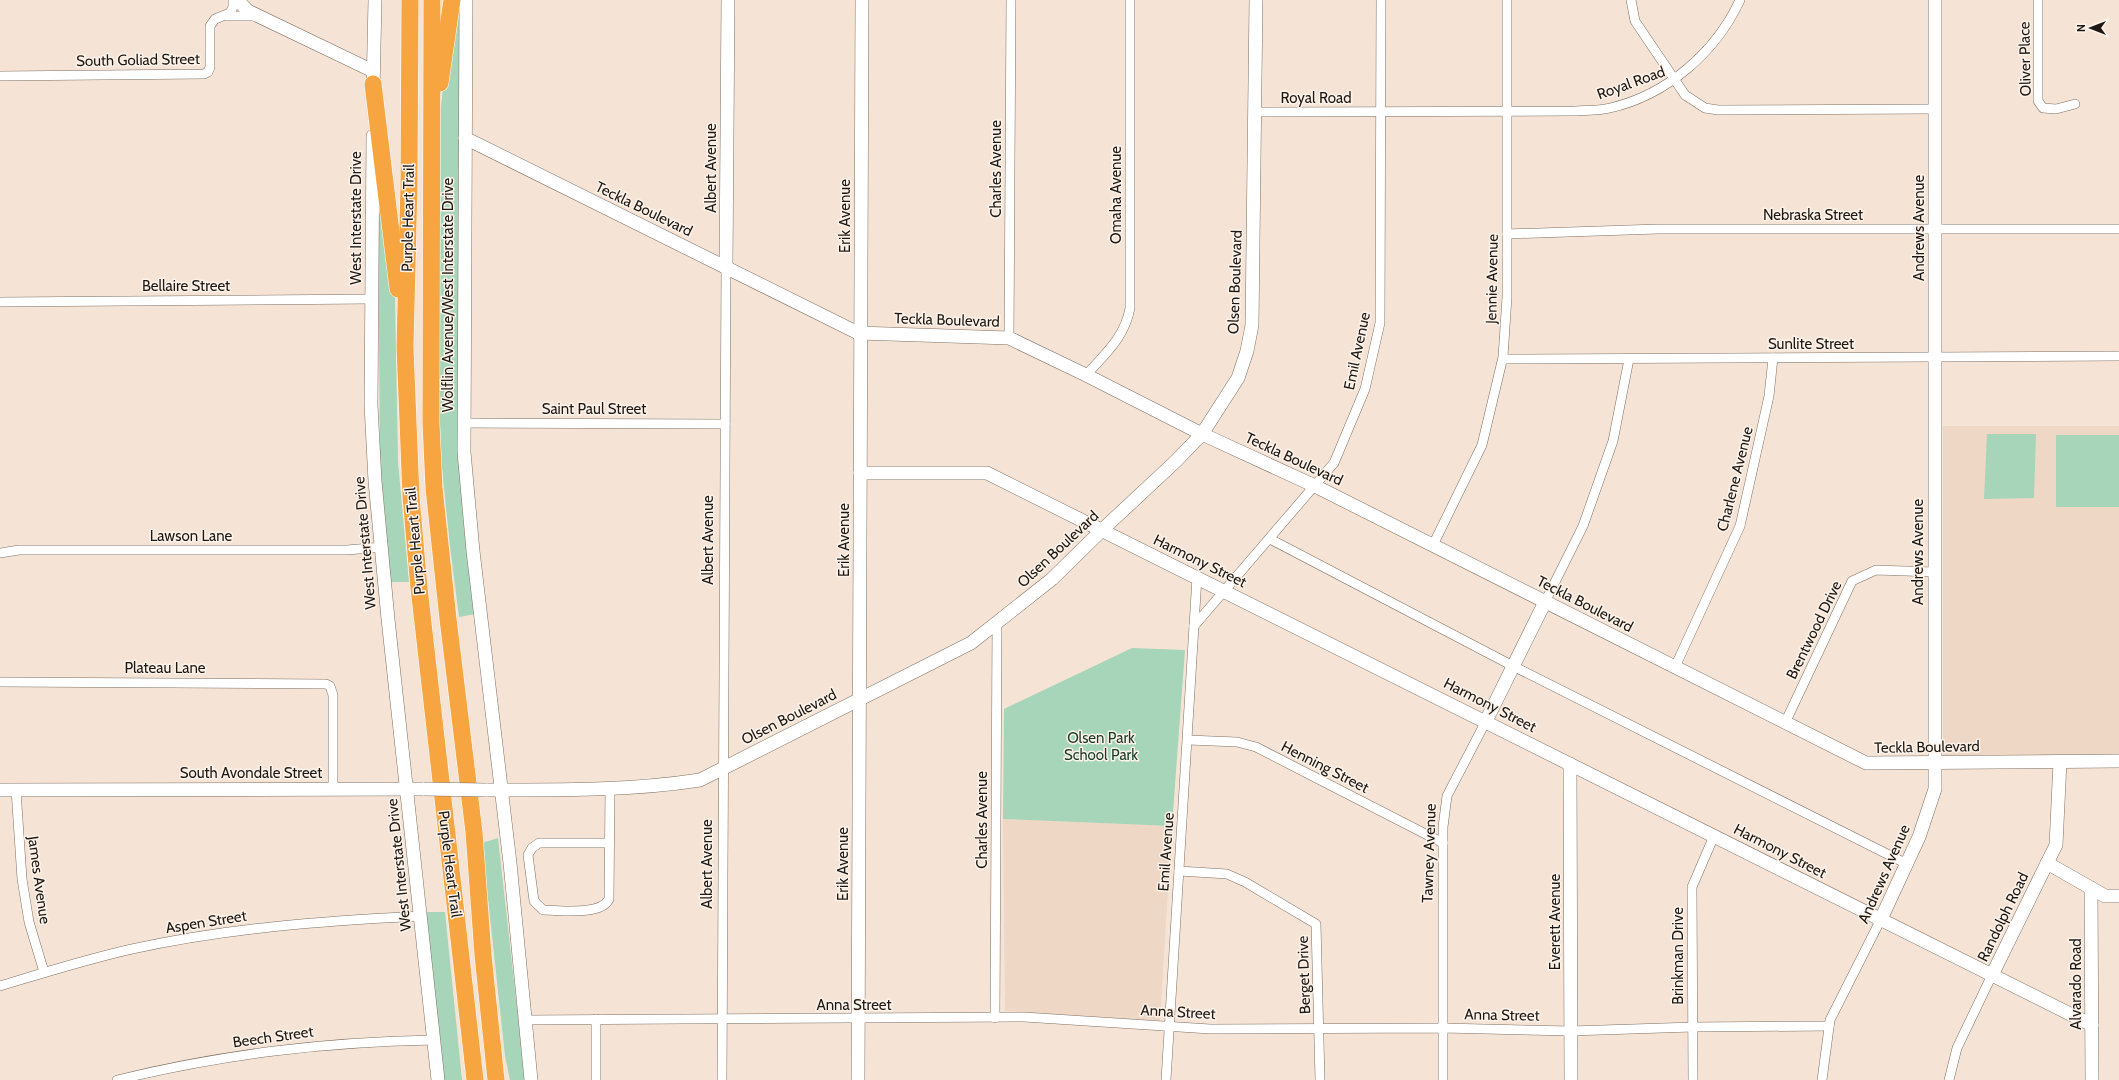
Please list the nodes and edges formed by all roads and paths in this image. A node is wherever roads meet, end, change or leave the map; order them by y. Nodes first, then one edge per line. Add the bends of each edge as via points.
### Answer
1 (234, 0) edge
2 (237, 0) edge
3 (375, 0) edge
4 (410, 0) edge
5 (432, 0) edge
6 (452, 0) edge
7 (466, 0) edge
8 (728, 0) edge
9 (862, 0) edge
10 (1011, 0) edge
11 (1130, 0) edge
12 (1256, 0) edge
13 (1381, 0) edge
14 (1507, 0) edge
15 (1631, 0) edge
16 (1740, 0) edge
17 (1935, 0) edge
18 (2038, 0) edge
19 (228, 16) junction
20 (263, 18) junction
21 (0, 76) edge
22 (373, 78) junction
23 (1673, 79) junction
24 (2075, 104) dead end
25 (1935, 109) junction
26 (1507, 111) junction
27 (1255, 112) junction
28 (1380, 112) junction
29 (465, 138) junction
30 (430, 170) junction
31 (1935, 229) junction
32 (2119, 229) edge
33 (1507, 234) junction
34 (726, 268) junction
35 (372, 299) junction
36 (0, 302) edge
37 (861, 334) junction
38 (1009, 338) junction
39 (405, 348) junction
40 (2119, 356) edge
41 (1934, 357) junction
42 (1773, 358) junction
43 (1503, 359) junction
44 (1629, 359) junction
45 (1086, 375) junction
46 (463, 423) junction
47 (725, 424) junction
48 (1202, 434) junction
49 (860, 473) junction
50 (1315, 486) junction
51 (1102, 530) junction
52 (1270, 539) junction
53 (1433, 545) junction
54 (382, 547) junction
55 (0, 553) edge
56 (1934, 572) junction
57 (1197, 577) junction
58 (1226, 591) junction
59 (1545, 602) junction
60 (997, 623) junction
61 (1194, 626) junction
62 (1513, 666) junction
63 (1675, 667) junction
64 (0, 682) edge
65 (860, 700) junction
66 (1486, 721) junction
67 (1785, 723) junction
68 (1188, 740) junction
69 (2119, 761) edge
70 (2060, 762) junction
71 (1935, 763) junction
72 (1570, 764) junction
73 (723, 768) junction
74 (407, 789) junction
75 (0, 790) edge
76 (16, 790) junction
77 (333, 790) junction
78 (501, 790) junction
79 (610, 790) junction
80 (1714, 836) junction
81 (609, 843) junction
82 (1443, 843) junction
83 (2047, 862) junction
84 (1907, 864) junction
85 (1179, 871) junction
86 (2091, 888) junction
87 (2119, 896) edge
88 (420, 916) junction
89 (1881, 920) junction
90 (483, 955) junction
91 (44, 972) junction
92 (1992, 975) junction
93 (0, 986) edge
94 (466, 1003) junction
95 (995, 1018) junction
96 (596, 1019) junction
97 (722, 1019) junction
98 (858, 1019) junction
99 (525, 1020) junction
100 (2092, 1025) junction
101 (1169, 1026) junction
102 (1829, 1026) junction
103 (1692, 1027) junction
104 (1320, 1028) junction
105 (1443, 1028) junction
106 (1571, 1031) junction
107 (434, 1040) junction
108 (117, 1080) edge
109 (438, 1080) edge
110 (466, 1080) edge
111 (474, 1080) edge
112 (496, 1080) edge
113 (507, 1080) edge
114 (531, 1080) edge
115 (596, 1080) edge
116 (722, 1080) edge
117 (858, 1080) edge
118 (1166, 1080) edge
119 (1320, 1080) edge
120 (1443, 1080) edge
121 (1571, 1080) edge
122 (1693, 1080) edge
123 (1822, 1080) edge
124 (1949, 1080) edge
125 (2092, 1080) edge

1 - 19 street via 234,7
2 - 20 main road via 248,11
3 - 22 main road, West Interstate Drive
4 - 39 highway, Purple Heart Trail
5 - 30 highway, Purple Heart Trail
6 - 30 highway
7 - 29 main road
8 - 34 main road, Albert Avenue
9 - 37 main road, Erik Avenue
10 - 38 street, Charles Avenue
11 - 45 street, Omaha Avenue via 1130,308 1128,322 1119,339
12 - 27 main road, Olsen Boulevard
13 - 28 street, Emil Avenue
14 - 26 street, Jennie Avenue
15 - 23 street via 1635,21
16 - 23 street via 1713,45 1699,60
17 - 25 main road, Andrews Avenue
18 - 24 street, Oliver Place via 2038,100 2043,108 2056,109
19 - 20 street, South Goliad Street
19 - 21 street, South Goliad Street via 215,19 210,26 210,67 204,74
20 - 22 main road
22 - 35 main road, West Interstate Drive
22 - 39 highway
23 - 25 street, Royal Road via 1695,103 1718,110
23 - 26 street, Royal Road via 1641,97 1610,108
25 - 31 main road, Andrews Avenue
26 - 28 street, Royal Road
26 - 33 street, Jennie Avenue
27 - 28 street, Royal Road
27 - 48 main road, Olsen Boulevard via 1252,325 1238,378
28 - 50 street, Emil Avenue via 1380,323 1365,389 1334,463
29 - 34 main road, Teckla Boulevard
29 - 46 main road, Wolflin Avenue/West Interstate Drive
30 - 90 highway, Purple Heart Trail via 431,423 434,488 474,832
31 - 32 street, Nebraska Street
31 - 33 street, Nebraska Street via 1658,229
31 - 41 main road, Andrews Avenue
33 - 43 street, Jennie Avenue via 1507,297
34 - 37 main road, Teckla Boulevard
34 - 47 street, Albert Avenue
35 - 36 street, Bellaire Street
35 - 54 main road, West Interstate Drive via 371,405
37 - 38 main road, Teckla Boulevard
37 - 49 main road, Erik Avenue
38 - 45 main road, Teckla Boulevard
39 - 94 highway, Purple Heart Trail via 411,497 419,588
40 - 41 street, Sunlite Street
41 - 42 street, Sunlite Street
41 - 56 main road, Andrews Avenue
42 - 44 street, Sunlite Street
42 - 63 street, Charlene Avenue via 1769,396 1740,526
43 - 44 street, Sunlite Street
43 - 53 street, Jennie Avenue via 1482,445
44 - 59 street via 1613,441 1583,526
45 - 48 main road, Teckla Boulevard
46 - 47 street, Saint Paul Street
46 - 78 main road, Wolflin Avenue/West Interstate Drive via 475,564
47 - 73 street, Albert Avenue
48 - 50 main road, Teckla Boulevard
48 - 51 main road, Olsen Boulevard
49 - 51 main road, Harmony Street via 987,473
49 - 65 main road, Erik Avenue
50 - 52 street, Emil Avenue
50 - 53 main road, Teckla Boulevard
51 - 57 main road, Harmony Street
51 - 60 main road, Olsen Boulevard via 1052,579
52 - 58 street, Emil Avenue
52 - 62 street
53 - 59 main road, Teckla Boulevard
54 - 55 street, Lawson Lane via 347,550 20,550
54 - 74 main road, West Interstate Drive
56 - 67 street, Brentwood Drive via 1876,570 1852,581
56 - 71 main road, Andrews Avenue
57 - 58 main road, Harmony Street
57 - 61 street, Emil Avenue
58 - 61 street, Emil Avenue
58 - 66 main road, Harmony Street
59 - 62 main road, Tawney Avenue
59 - 63 main road, Teckla Boulevard
60 - 65 main road, Olsen Boulevard via 971,643
60 - 95 street, Charles Avenue
61 - 68 street, Emil Avenue
62 - 66 main road, Tawney Avenue
62 - 84 street
63 - 67 main road, Teckla Boulevard
64 - 77 street, Plateau Lane via 321,682 330,686 333,695
65 - 73 main road, Olsen Boulevard
65 - 98 main road, Erik Avenue
66 - 72 main road, Harmony Street
66 - 82 street, Tawney Avenue via 1447,796
67 - 71 main road, Teckla Boulevard via 1866,763
68 - 82 street, Henning Street via 1237,742 1256,747
68 - 85 street, Emil Avenue
69 - 70 main road, Teckla Boulevard
70 - 71 main road, Teckla Boulevard
70 - 83 main road, Randolph Road via 2056,845
71 - 84 main road, Andrews Avenue via 1935,788
72 - 80 main road, Harmony Street
72 - 106 main road, Everett Avenue
73 - 79 main road, Olsen Boulevard via 700,780 658,787
73 - 97 street, Albert Avenue
74 - 77 main road, South Avondale Street
74 - 78 main road, South Avondale Street, bridge
74 - 88 main road, West Interstate Drive
75 - 76 main road, South Avondale Street
76 - 77 main road, South Avondale Street
76 - 91 street, James Avenue via 22,879 29,922
78 - 79 main road, Olsen Boulevard
78 - 99 main road
79 - 81 street
80 - 89 main road, Harmony Street
80 - 103 street, Brinkman Drive via 1692,887
81 - 81 street via 609,899 604,906 597,910 543,910 536,906 528,855 532,848 539,843
82 - 105 street, Tawney Avenue
83 - 86 main road
83 - 92 main road, Randolph Road
84 - 89 main road, Andrews Avenue
85 - 101 street, Emil Avenue
85 - 104 street, Berget Drive via 1227,874 1316,924
86 - 87 main road via 2105,896
86 - 100 main road, Alvarado Road
88 - 91 street, Aspen Street via 307,922 204,936 132,949
88 - 107 main road, West Interstate Drive
89 - 92 main road, Harmony Street
89 - 102 street, Andrews Avenue
90 - 112 highway, Purple Heart Trail
90 - 113 highway
91 - 93 street, Aspen Street
92 - 100 main road, Harmony Street
92 - 124 street, Randolph Road via 1957,1048
94 - 110 highway
94 - 111 highway, Purple Heart Trail
95 - 98 street, Anna Street
95 - 101 street, Anna Street via 1024,1017
96 - 97 street, Anna Street
96 - 99 street, Anna Street
96 - 115 street
97 - 98 street, Anna Street
97 - 116 street, Albert Avenue
98 - 117 main road, Erik Avenue
99 - 114 main road
100 - 125 main road, Alvarado Road
101 - 104 street, Anna Street via 1210,1029
101 - 118 street, Emil Avenue
102 - 103 street, Anna Street
102 - 123 street, Andrews Avenue
103 - 106 street, Anna Street
103 - 122 street, Brinkman Drive
104 - 105 street, Anna Street
104 - 119 street, Berget Drive
105 - 106 street, Anna Street
105 - 120 street, Tawney Avenue
106 - 121 main road, Everett Avenue
107 - 108 street, Beech Street via 355,1042 265,1051
107 - 109 main road, West Interstate Drive

